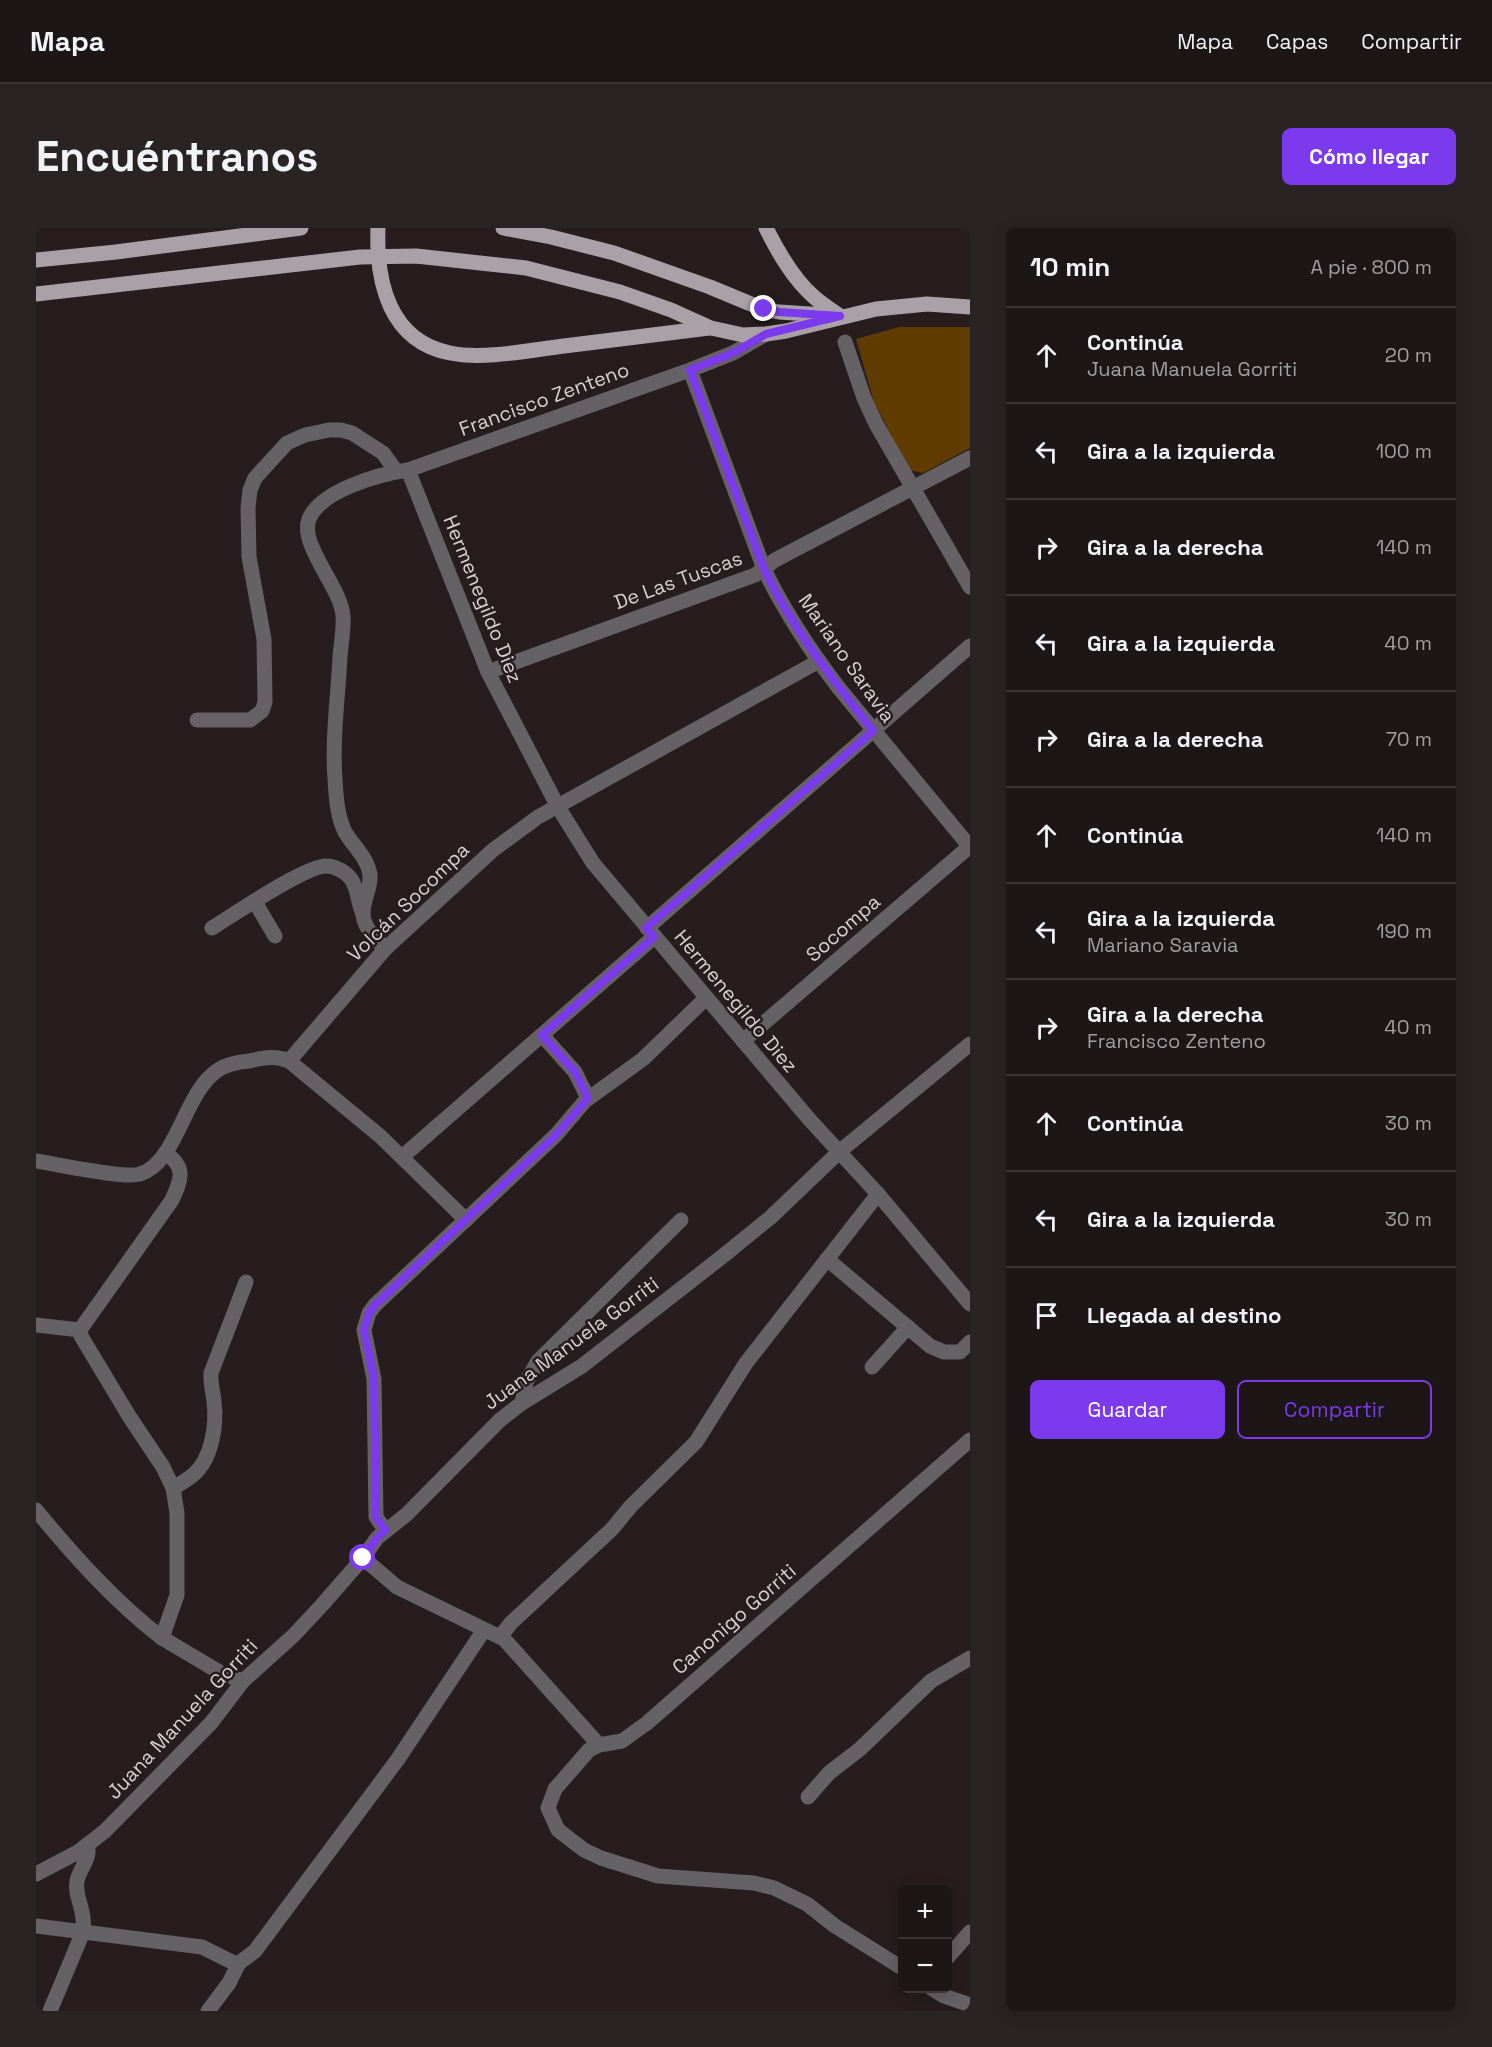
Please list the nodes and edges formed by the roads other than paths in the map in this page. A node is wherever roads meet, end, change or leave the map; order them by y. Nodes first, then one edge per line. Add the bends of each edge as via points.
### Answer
1 (301, 228) edge
2 (378, 228) edge
3 (502, 228) edge
4 (766, 228) edge
5 (36, 260) edge
6 (36, 294) edge
7 (970, 307) edge
8 (840, 316) junction
9 (711, 328) junction
10 (766, 334) junction
11 (845, 342) dead end
12 (690, 370) junction
13 (970, 458) edge
14 (402, 471) junction
15 (912, 488) junction
16 (764, 569) junction
17 (970, 587) edge
18 (970, 646) edge
19 (819, 661) junction
20 (488, 672) junction
21 (197, 720) dead end
22 (873, 731) junction
23 (558, 807) junction
24 (970, 847) edge
25 (255, 902) junction
26 (363, 914) junction
27 (212, 928) dead end
28 (650, 933) junction
29 (275, 936) dead end
30 (385, 949) junction
31 (706, 998) junction
32 (542, 1035) junction
33 (743, 1041) junction
34 (970, 1044) edge
35 (289, 1061) junction
36 (588, 1098) junction
37 (839, 1152) junction
38 (165, 1153) junction
39 (402, 1157) junction
40 (36, 1161) edge
41 (878, 1194) junction
42 (466, 1220) junction
43 (681, 1220) dead end
44 (827, 1259) junction
45 (246, 1282) dead end
46 (970, 1304) edge
47 (36, 1325) edge
48 (908, 1327) junction
49 (80, 1330) junction
50 (970, 1342) edge
51 (872, 1367) dead end
52 (522, 1403) junction
53 (970, 1440) edge
54 (173, 1488) junction
55 (36, 1510) edge
56 (385, 1530) junction
57 (363, 1558) junction
58 (484, 1630) junction
59 (500, 1637) junction
60 (162, 1638) junction
61 (970, 1658) edge
62 (243, 1681) junction
63 (599, 1745) junction
64 (808, 1797) dead end
65 (87, 1845) junction
66 (38, 1873) edge
67 (36, 1926) edge
68 (83, 1932) junction
69 (970, 1932) edge
70 (952, 1952) edge
71 (239, 1963) junction
72 (898, 1965) edge
73 (941, 1993) edge
74 (970, 2005) edge
75 (50, 2011) edge
76 (208, 2011) edge

1 - 5 main road
2 - 9 main road via 379,276 393,312 412,335 435,349 462,354 504,353
3 - 8 main road via 614,253 764,309
4 - 8 main road via 802,286
6 - 9 main road via 360,257 443,258 526,268 620,292
7 - 8 main road via 906,305
8 - 10 main road
9 - 10 main road via 743,335
10 - 12 street, Francisco Zenteno via 733,353
11 - 15 street via 864,398
12 - 14 street, Francisco Zenteno
12 - 16 street, Mariano Saravia
13 - 15 street, De Las Tuscas
14 - 20 street, Hermenegildo Diez
14 - 21 street, Hermenegildo Diez via 352,433 329,430 287,443 255,478 248,508 249,557 264,639 265,702 262,711 250,720
14 - 26 street, Francisco Zenteno via 378,475 334,495 316,509 308,529 343,616 335,779 340,818 370,875
15 - 16 street, De Las Tuscas
15 - 17 street
16 - 19 street, Mariano Saravia
16 - 20 street, De Las Tuscas
18 - 22 street
19 - 22 street, Mariano Saravia
19 - 23 street, Volcán Socompa
20 - 23 street, Hermenegildo Diez
22 - 24 street, Mariano Saravia
22 - 28 street
23 - 28 street, Hermenegildo Diez via 593,863
23 - 30 street, Volcán Socompa via 493,849
24 - 33 street, Socompa
25 - 26 street via 295,877 326,866 351,879
25 - 27 street
25 - 29 street
26 - 30 street via 368,928
28 - 31 street, Hermenegildo Diez
28 - 32 street
30 - 35 street, Volcán Socompa
31 - 33 street, Hermenegildo Diez
31 - 36 street via 643,1059
32 - 36 street via 575,1072
32 - 39 street
33 - 37 street, Hermenegildo Diez
34 - 37 street, Juana Manuela Gorriti
35 - 38 street via 268,1057 232,1063 209,1077
35 - 39 street
36 - 42 street via 556,1135
37 - 41 street, Hermenegildo Diez
37 - 52 street, Juana Manuela Gorriti via 771,1217 723,1256 582,1366
38 - 40 street via 149,1171 133,1176
38 - 49 street via 180,1166 172,1200
39 - 42 street
41 - 44 street
41 - 46 street, Hermenegildo Diez
42 - 56 street via 375,1305 365,1323 374,1379 376,1517
43 - 52 street via 538,1361 526,1382
44 - 48 street
44 - 59 street via 746,1363 696,1442
45 - 54 street via 211,1373 214,1403 209,1451 194,1475
47 - 49 street
48 - 50 street via 944,1353 960,1352
48 - 51 street
49 - 54 street
52 - 56 street, Juana Manuela Gorriti
53 - 63 street, Canonigo Gorriti via 647,1723 622,1741
54 - 60 street via 177,1513 177,1595
55 - 60 street via 116,1600
56 - 57 street, Juana Manuela Gorriti
57 - 58 street via 397,1587
57 - 62 street, Juana Manuela Gorriti via 294,1635
58 - 59 street
58 - 71 street via 398,1759 255,1951
59 - 63 street
60 - 62 street via 221,1673
61 - 64 street via 931,1681 829,1773
62 - 65 street, Juana Manuela Gorriti via 211,1723
63 - 72 street, Canonigo Gorriti via 589,1750 555,1790 548,1808 558,1830 584,1850 658,1876 774,1888 807,1904
65 - 66 street, Juana Manuela Gorriti
65 - 68 street via 88,1855 76,1887 85,1920
67 - 68 street
68 - 71 street via 202,1947
68 - 75 street
69 - 70 street
71 - 76 street
73 - 74 street

